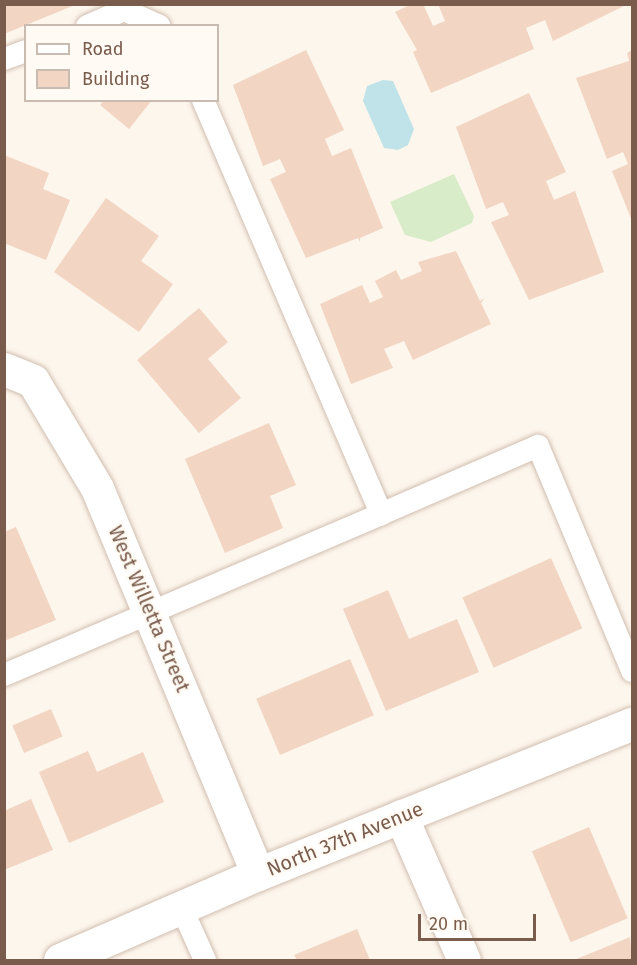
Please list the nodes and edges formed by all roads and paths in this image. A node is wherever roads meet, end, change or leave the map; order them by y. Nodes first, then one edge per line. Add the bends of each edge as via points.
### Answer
1 (92, 24) edge
2 (156, 24) edge
3 (24, 52) edge
4 (4, 59) edge
5 (204, 102) edge
6 (4, 369) edge
7 (381, 514) junction
8 (153, 612) junction
9 (633, 671) edge
10 (4, 675) edge
11 (633, 724) edge
12 (401, 816) junction
13 (258, 874) junction
14 (182, 909) junction
15 (60, 960) edge
16 (205, 960) edge
17 (464, 960) edge

1 - 2 lane via 124,10
3 - 4 lane
5 - 7 lane
6 - 8 street, West Willetta Street via 33,381 97,488
7 - 8 lane
7 - 9 lane via 538,446
8 - 10 lane
8 - 13 street, West Willetta Street
11 - 12 street, North 37th Avenue
12 - 13 street, North 37th Avenue
12 - 17 street
13 - 14 street, North 37th Avenue
14 - 15 street, North 37th Avenue
14 - 16 lane

